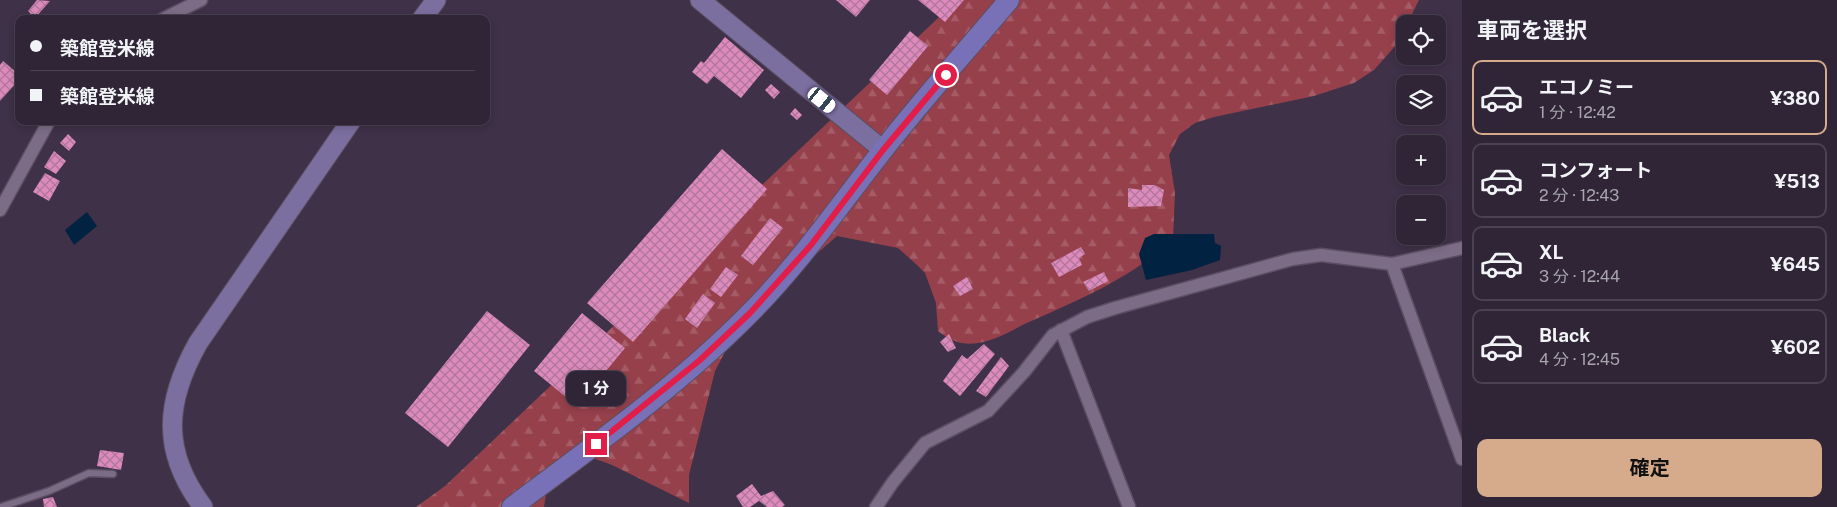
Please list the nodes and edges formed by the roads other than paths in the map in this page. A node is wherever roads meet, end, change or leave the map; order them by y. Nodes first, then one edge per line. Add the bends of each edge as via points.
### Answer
1 (201, 0) edge
2 (436, 0) edge
3 (700, 0) edge
4 (1009, 0) edge
5 (171, 15) edge
6 (425, 15) edge
7 (47, 125) edge
8 (348, 125) edge
9 (883, 150) junction
10 (0, 210) edge
11 (1462, 248) edge
12 (1392, 264) junction
13 (1061, 330) junction
14 (1462, 459) edge
15 (113, 474) dead end
16 (1, 507) edge
17 (204, 507) edge
18 (512, 507) edge
19 (876, 507) edge
20 (1129, 507) edge

1 - 5 street
2 - 6 street
3 - 9 street
4 - 9 main road
7 - 10 street
8 - 17 street via 183,369 173,402 172,434 179,464 190,490
9 - 18 main road via 811,245 743,320 624,423
11 - 12 street
12 - 13 street via 1321,255 1293,259 1115,308
12 - 14 street
13 - 19 street via 1053,335 988,411 925,443
13 - 20 street
15 - 16 lane via 90,474

